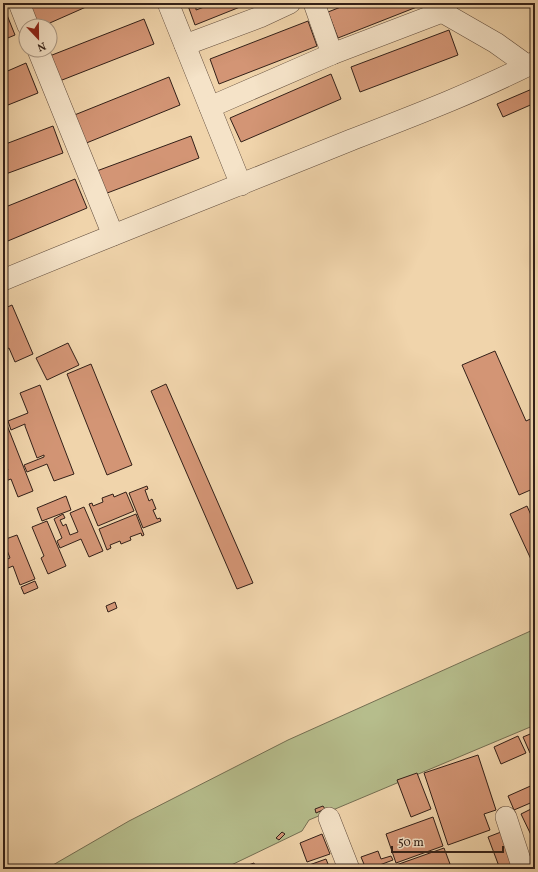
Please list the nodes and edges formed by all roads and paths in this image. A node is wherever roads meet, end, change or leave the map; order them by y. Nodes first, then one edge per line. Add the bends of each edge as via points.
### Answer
1 (19, 3) edge
2 (168, 3) edge
3 (290, 3) edge
4 (314, 3) edge
5 (445, 8) edge
6 (25, 18) edge
7 (185, 45) junction
8 (332, 54) junction
9 (41, 58) edge
10 (532, 64) edge
11 (210, 107) junction
12 (241, 185) junction
13 (113, 235) junction
14 (3, 280) edge
15 (506, 817) dead end
16 (329, 818) dead end
17 (349, 869) edge
18 (523, 869) edge

1 - 6 street
2 - 7 street
3 - 7 street
4 - 8 street
5 - 8 street
5 - 10 street
7 - 11 street
8 - 11 street
9 - 13 street
10 - 12 street
11 - 12 street
12 - 13 street
13 - 14 street
15 - 18 street
16 - 17 street

